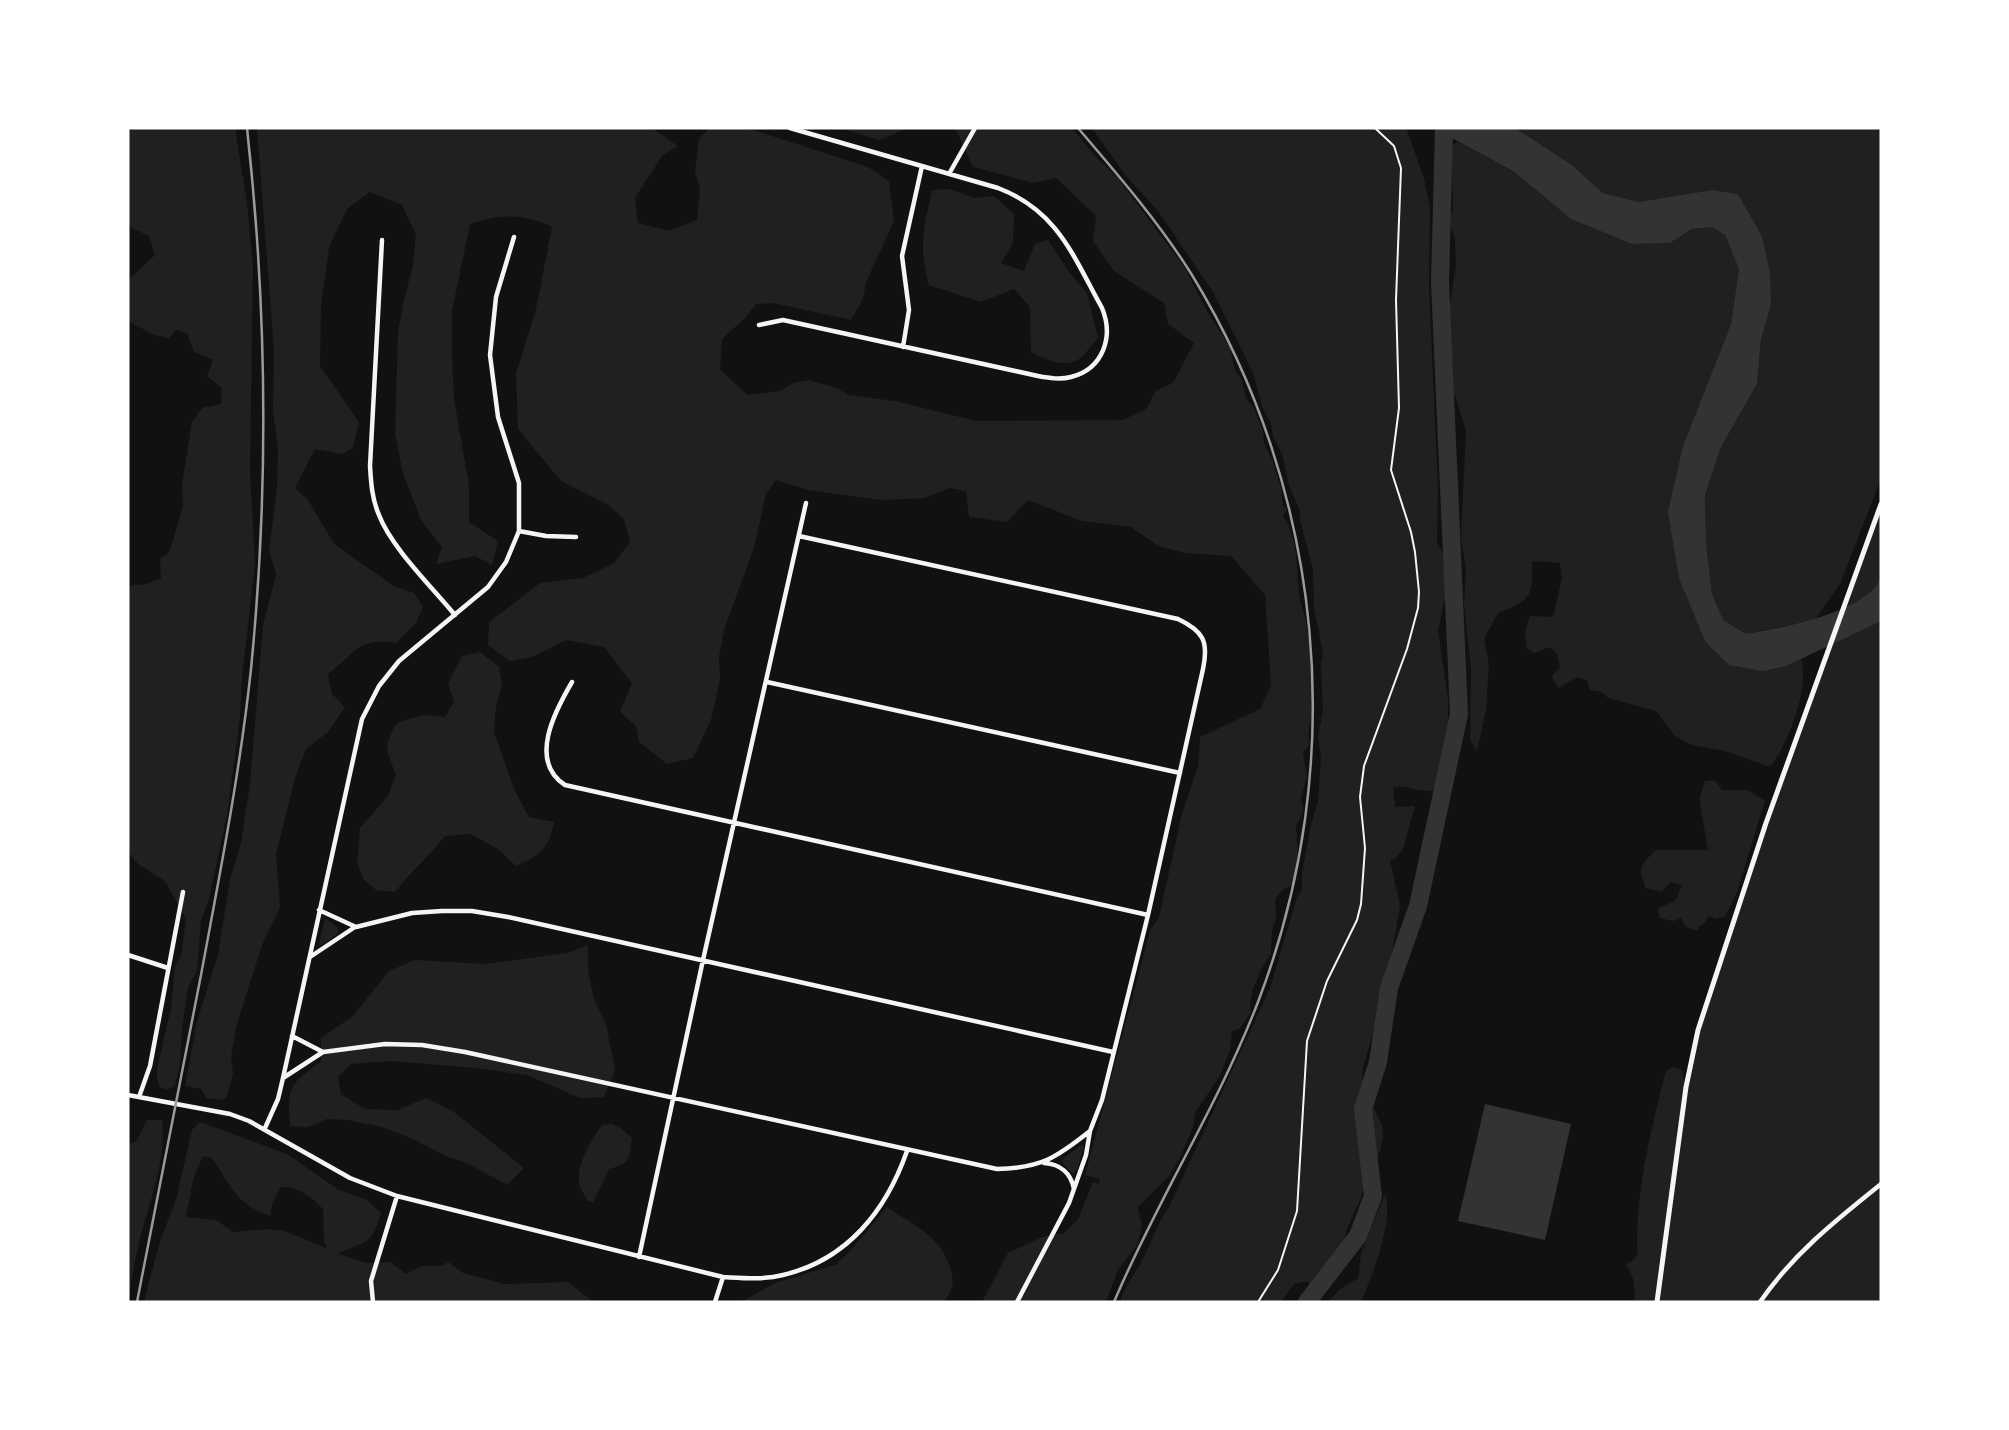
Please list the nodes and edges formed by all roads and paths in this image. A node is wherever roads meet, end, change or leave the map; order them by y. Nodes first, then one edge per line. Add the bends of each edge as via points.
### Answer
1 (790, 128) edge
2 (975, 128) edge
3 (1375, 128) edge
4 (922, 166) junction
5 (949, 174) junction
6 (514, 237) dead end
7 (382, 240) dead end
8 (759, 325) dead end
9 (902, 347) junction
10 (806, 503) dead end
11 (1881, 504) edge
12 (519, 531) junction
13 (799, 536) junction
14 (576, 537) dead end
15 (454, 615) junction
16 (572, 682) dead end
17 (767, 682) junction
18 (1180, 773) junction
19 (734, 822) junction
20 (183, 892) dead end
21 (319, 911) junction
22 (1148, 915) junction
23 (356, 927) junction
24 (128, 955) edge
25 (309, 958) junction
26 (703, 960) junction
27 (168, 968) junction
28 (292, 1035) junction
29 (323, 1052) junction
30 (1113, 1052) junction
31 (283, 1078) junction
32 (128, 1095) edge
33 (139, 1097) junction
34 (673, 1097) junction
35 (265, 1128) junction
36 (1090, 1131) junction
37 (907, 1151) junction
38 (1044, 1163) junction
39 (1881, 1184) edge
40 (1074, 1189) junction
41 (397, 1196) junction
42 (639, 1256) junction
43 (723, 1277) junction
44 (373, 1302) edge
45 (715, 1302) edge
46 (1017, 1302) edge
47 (1258, 1302) edge
48 (1657, 1302) edge
49 (1760, 1302) edge

1 - 4 street
2 - 5 street
3 - 47 path via 1394,146 1401,168 1396,300 1399,408 1391,470 1415,552 1418,608 1364,766 1360,797 1364,848 1357,920 1327,981 1307,1041 1295,1220 1278,1270
4 - 5 street
4 - 9 street via 902,257 909,310
5 - 9 street via 1012,193 1038,209 1055,227 1105,316 1108,339 1097,361 1077,375 1056,378
6 - 12 street via 496,297 491,355 498,417 519,483
7 - 15 street via 371,489 390,536
8 - 9 street via 783,320
10 - 13 street
11 - 48 street via 1698,1030
12 - 14 street
12 - 15 street via 498,575
13 - 17 street
13 - 18 street via 1178,619 1198,630 1206,655
15 - 21 street via 399,661 368,705
16 - 19 street via 555,709 546,752 546,763 558,781
17 - 18 street
17 - 19 street
18 - 22 street
19 - 22 street
19 - 26 street
20 - 27 street
21 - 23 street
21 - 25 street
22 - 30 street
23 - 25 street
23 - 26 street via 412,913 472,911
24 - 27 street
25 - 28 street
26 - 30 street
26 - 34 street
27 - 33 street via 150,1066
28 - 29 street
28 - 31 street
29 - 31 street
29 - 34 street via 385,1044 422,1045
30 - 36 street
31 - 35 street
32 - 33 street
33 - 35 street via 230,1114
34 - 37 street
34 - 42 street
35 - 41 street via 340,1173
36 - 38 street
36 - 40 street
37 - 38 street via 997,1169
37 - 43 street via 884,1202 836,1253 782,1276
38 - 40 street via 1065,1171
39 - 49 street via 1811,1240
40 - 46 street
41 - 42 street
41 - 44 street via 371,1281
42 - 43 street
43 - 45 street

